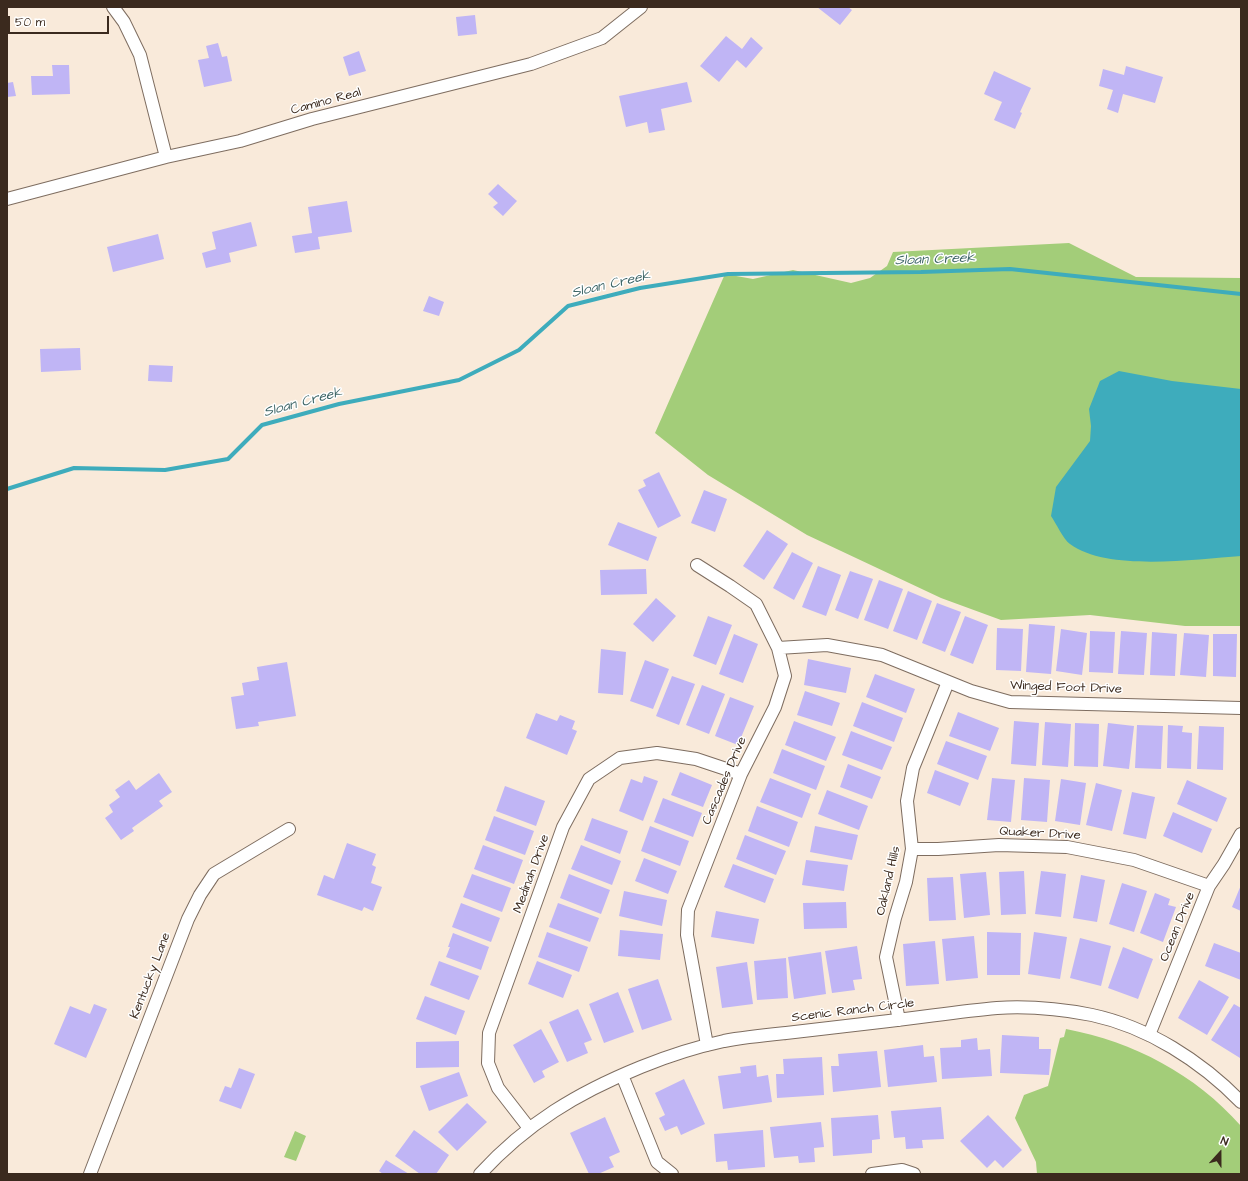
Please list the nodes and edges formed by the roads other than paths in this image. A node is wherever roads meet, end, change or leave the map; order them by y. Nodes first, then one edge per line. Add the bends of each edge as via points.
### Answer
1 (113, 7) edge
2 (641, 7) edge
3 (166, 157) junction
4 (7, 199) edge
5 (697, 565) dead end
6 (778, 648) junction
7 (948, 682) junction
8 (1241, 708) edge
9 (741, 774) junction
10 (289, 829) dead end
11 (1241, 834) edge
12 (912, 849) junction
13 (1209, 886) junction
14 (899, 1020) junction
15 (1149, 1035) junction
16 (708, 1045) junction
17 (622, 1075) junction
18 (1241, 1102) edge
19 (529, 1128) junction
20 (90, 1174) edge
21 (480, 1174) edge
22 (672, 1174) edge
23 (872, 1174) edge
24 (914, 1174) edge

1 - 3 street via 124,22 140,55
2 - 3 street, Camino Real via 602,38 531,64 312,119 240,141
3 - 4 street, Camino Real
5 - 6 street, Cascades Drive via 756,604
6 - 7 street, Winged Foot Drive via 827,645 882,655
6 - 9 street, Cascades Drive via 785,676 775,707
7 - 8 street, Winged Foot Drive via 1010,702
7 - 12 street, Oakland Hills via 913,768 907,801
9 - 16 street, Cascades Drive via 688,910 687,935
9 - 19 street, Medinah Drive via 696,759 657,753 620,758 589,779 564,827 489,1033 488,1063 498,1088
10 - 20 street, Kentucky Lane via 214,874 200,895 188,919
11 - 13 street, Ocean Drive
12 - 13 street, Quaker Drive via 998,845 1067,847 1134,860
12 - 14 street, Oakland Hills via 886,957
13 - 15 street, Ocean Drive
14 - 15 street, Scenic Ranch Circle via 998,1008 1047,1008 1094,1016 1131,1026
14 - 16 street, Scenic Ranch Circle via 737,1039
15 - 18 street, Scenic Ranch Circle via 1197,1064
16 - 17 street, Scenic Ranch Circle via 672,1055
17 - 19 street, Scenic Ranch Circle via 573,1098
17 - 22 street via 657,1162
19 - 21 street, Scenic Ranch Circle
23 - 24 street via 902,1170

